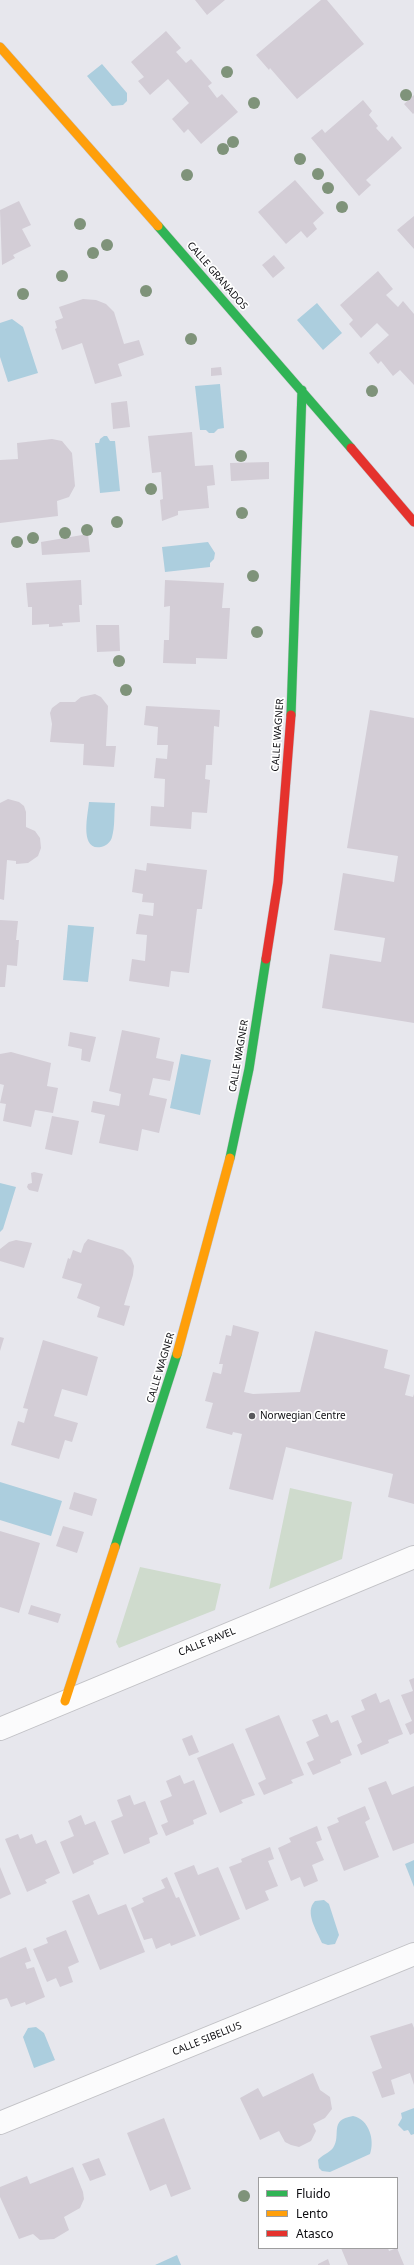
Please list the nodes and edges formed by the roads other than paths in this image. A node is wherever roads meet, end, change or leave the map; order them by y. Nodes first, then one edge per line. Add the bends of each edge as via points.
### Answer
1 (0, 47) edge
2 (302, 390) junction
3 (414, 522) edge
4 (414, 1557) edge
5 (65, 1701) junction
6 (0, 1729) edge
7 (414, 1954) edge
8 (0, 2123) edge

1 - 2 street, CALLE GRANADOS
2 - 3 street, CALLE GRANADOS
2 - 5 street, CALLE WAGNER via 294,667 285,801 278,882 249,1069 230,1160 180,1345
4 - 5 street, CALLE RAVEL
5 - 6 street, CALLE RAVEL
7 - 8 street, CALLE SIBELIUS

